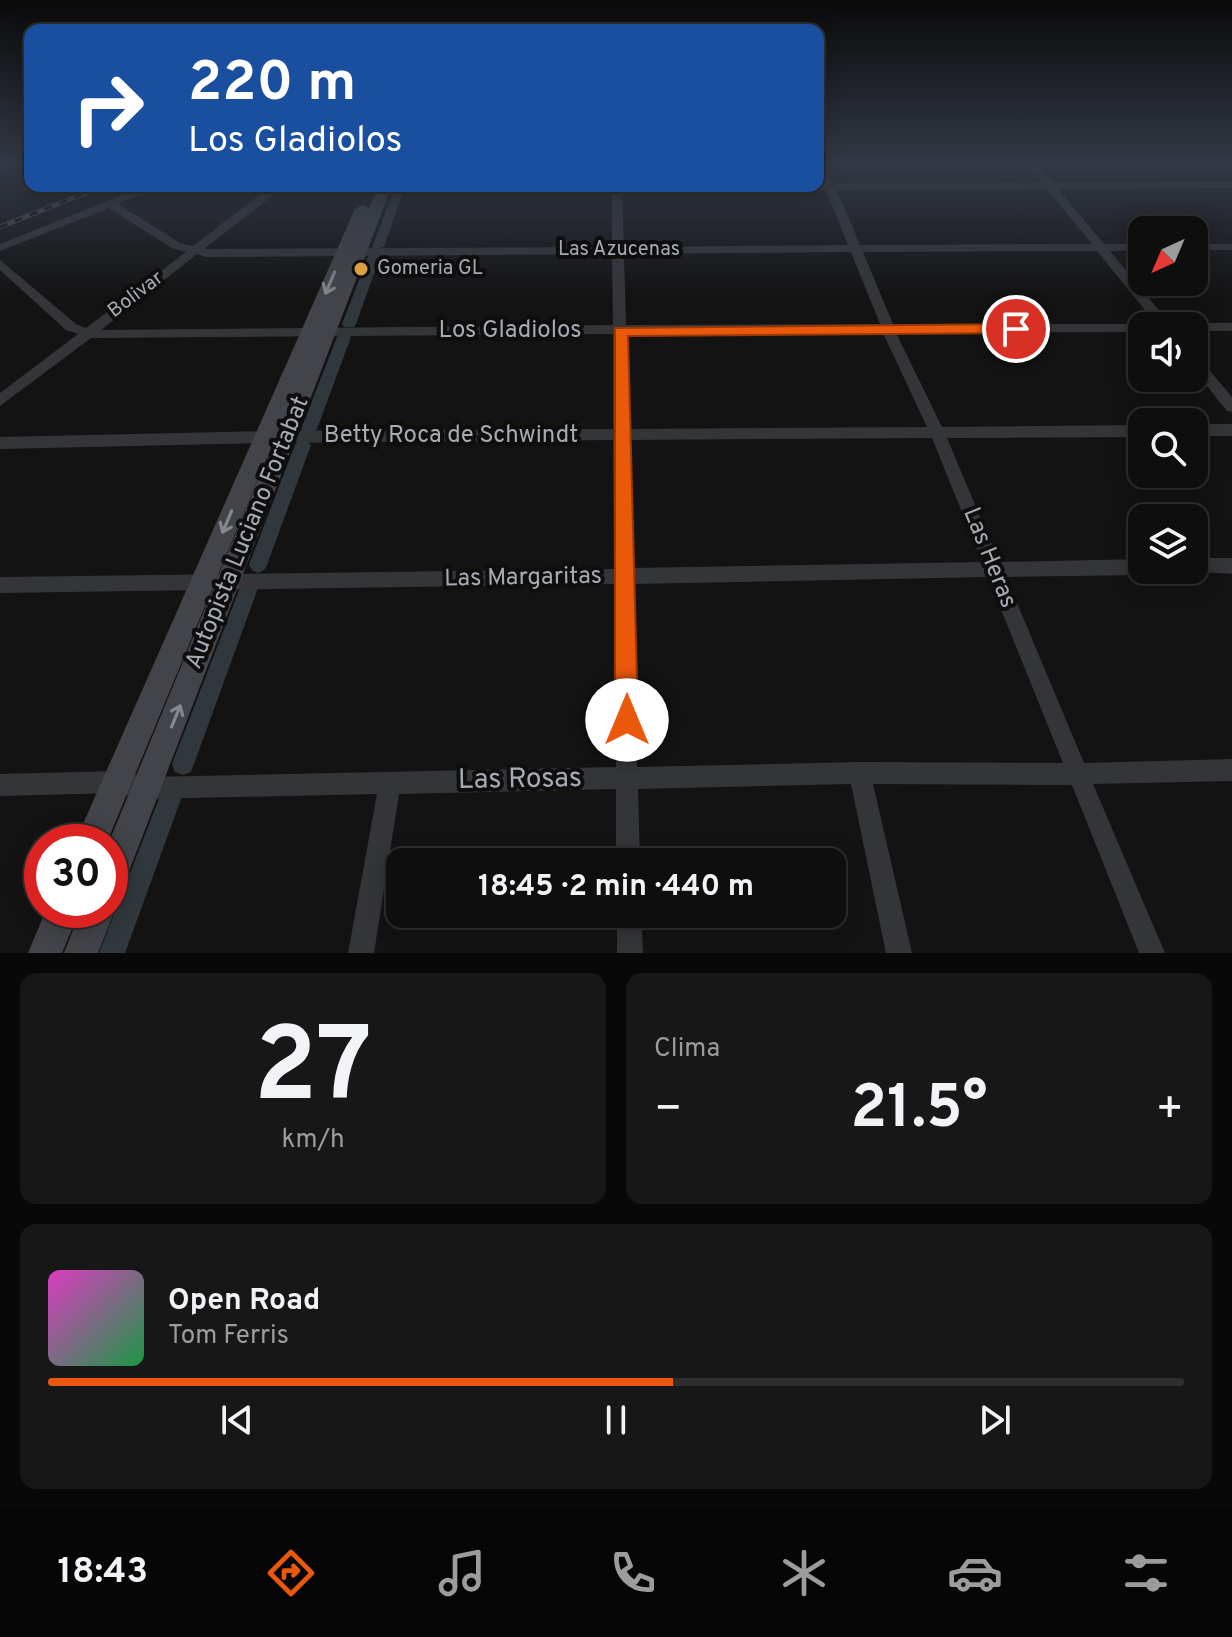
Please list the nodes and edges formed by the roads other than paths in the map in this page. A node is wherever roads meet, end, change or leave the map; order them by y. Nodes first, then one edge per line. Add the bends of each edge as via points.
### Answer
1 (96, 209) edge
2 (119, 209) edge
3 (243, 209) edge
4 (369, 209) edge
5 (617, 209) edge
6 (840, 209) edge
7 (1071, 209) edge
8 (1128, 247) edge
9 (1208, 247) edge
10 (1232, 247) edge
11 (0, 248) edge
12 (1102, 248) junction
13 (856, 249) junction
14 (617, 250) junction
15 (191, 252) junction
16 (351, 252) junction
17 (0, 264) edge
18 (1154, 312) edge
19 (1208, 327) edge
20 (1232, 327) edge
21 (1128, 328) edge
22 (620, 331) junction
23 (889, 331) junction
24 (318, 332) junction
25 (84, 334) junction
26 (1208, 378) edge
27 (0, 401) edge
28 (1232, 407) edge
29 (1208, 430) edge
30 (1232, 430) edge
31 (1128, 431) edge
32 (937, 432) junction
33 (621, 436) junction
34 (264, 437) junction
35 (287, 437) junction
36 (0, 443) edge
37 (1208, 566) edge
38 (1232, 566) edge
39 (1128, 567) edge
40 (993, 568) junction
41 (626, 575) junction
42 (201, 584) junction
43 (229, 584) junction
44 (0, 585) edge
45 (1232, 770) edge
46 (860, 773) junction
47 (1077, 774) junction
48 (627, 777) junction
49 (116, 782) junction
50 (390, 783) junction
51 (0, 785) edge
52 (146, 788) junction
53 (98, 824) edge
54 (128, 834) edge
55 (628, 848) edge
56 (55, 928) edge
57 (91, 928) edge
58 (629, 928) edge
59 (45, 953) edge
60 (81, 953) edge
61 (361, 953) edge
62 (630, 953) edge
63 (899, 953) edge
64 (1152, 953) edge

1 - 11 street
2 - 15 street, Las Azucenas
3 - 15 street, Bolivar
4 - 16 main road, Autopista Luciano Fortabat
5 - 14 street
6 - 13 street, Las Heras
7 - 12 street
8 - 12 street, Las Azucenas
9 - 10 street
12 - 13 street, Las Azucenas
12 - 18 street
13 - 14 street, Las Azucenas
13 - 23 street, Las Heras
14 - 16 street, Las Azucenas
14 - 22 street
15 - 16 street, Las Azucenas
15 - 25 street, Bolivar
16 - 24 main road, Autopista Luciano Fortabat
17 - 25 street
19 - 20 street
21 - 23 street, Los Gladiolos
22 - 23 street, Los Gladiolos
22 - 24 street, Los Gladiolos
22 - 33 street
23 - 32 street, Las Heras
24 - 25 street, Los Gladiolos
24 - 34 main road, Autopista Luciano Fortabat
24 - 35 main road, Autopista Luciano Fortabat
25 - 27 street, Bolivar
26 - 28 street
29 - 30 street
31 - 32 street, Betty Roca de Schwindt
32 - 33 street, Betty Roca de Schwindt
32 - 40 street, Las Heras
33 - 35 street, Betty Roca de Schwindt
33 - 41 street
34 - 35 street, Betty Roca de Schwindt
34 - 36 street, Betty Roca de Schwindt
34 -> 42 main road, Autopista Luciano Fortabat
35 - 43 main road, Autopista Luciano Fortabat
37 - 38 street
39 - 40 street, Las Margaritas
40 - 41 street, Las Margaritas
40 - 47 street, Las Heras
41 - 43 street, Las Margaritas
41 - 48 street
42 - 43 street, Las Margaritas
42 - 44 street, Las Margaritas
42 - 49 main road, Autopista Luciano Fortabat
52 -> 43 main road, Autopista Luciano Fortabat
45 - 47 street, Las Rosas
46 - 47 street, Las Rosas
46 - 48 street, Las Rosas
46 - 63 street
47 - 64 street, Las Heras
48 - 50 street, Las Rosas
48 - 55 street
49 - 51 street, Las Rosas
49 - 52 street, Las Rosas
49 - 53 main road, Autopista Luciano Fortabat
50 - 52 street, Las Rosas
50 - 61 street
52 - 54 main road, Autopista Luciano Fortabat
56 - 59 main road
57 - 60 main road
58 - 62 street

